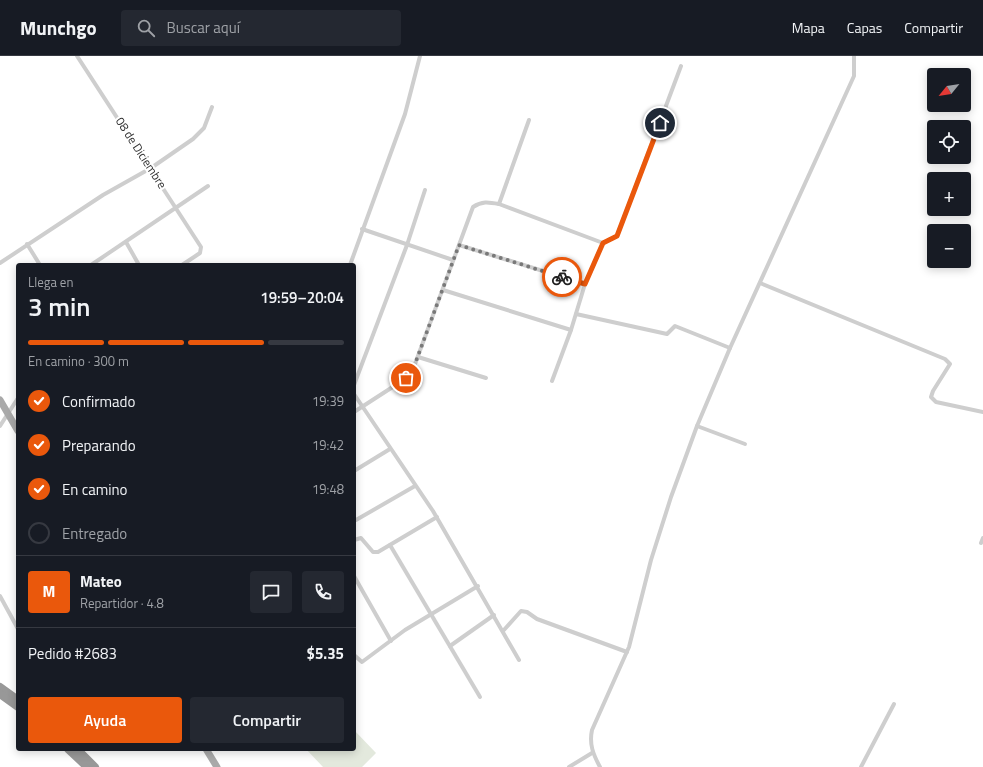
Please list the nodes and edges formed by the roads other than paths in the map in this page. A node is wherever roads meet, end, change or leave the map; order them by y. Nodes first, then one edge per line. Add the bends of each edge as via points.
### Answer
1 (77, 56) edge
2 (420, 56) edge
3 (854, 56) edge
4 (681, 66) dead end
5 (212, 107) dead end
6 (529, 120) dead end
7 (151, 168) junction
8 (208, 186) dead end
9 (425, 190) dead end
10 (498, 204) junction
11 (176, 206) junction
12 (362, 229) junction
13 (126, 242) junction
14 (603, 243) junction
15 (27, 244) junction
16 (407, 245) junction
17 (459, 245) junction
18 (453, 260) junction
19 (0, 263) edge
20 (39, 263) edge
21 (94, 263) edge
22 (138, 263) edge
23 (185, 263) edge
24 (351, 263) edge
25 (760, 283) junction
26 (585, 284) junction
27 (442, 290) junction
28 (576, 314) junction
29 (572, 330) junction
30 (730, 348) junction
31 (418, 357) junction
32 (486, 378) dead end
33 (356, 380) edge
34 (552, 381) dead end
35 (356, 397) edge
36 (0, 400) edge
37 (16, 401) edge
38 (362, 407) junction
39 (356, 411) edge
40 (983, 412) edge
41 (8, 413) junction
42 (0, 426) edge
43 (697, 426) junction
44 (16, 427) edge
45 (745, 444) dead end
46 (390, 449) junction
47 (356, 470) edge
48 (415, 486) junction
49 (437, 518) junction
50 (356, 520) dead end
51 (983, 538) edge
52 (356, 539) edge
53 (981, 543) dead end
54 (390, 545) junction
55 (356, 580) edge
56 (478, 586) junction
57 (0, 596) edge
58 (431, 615) junction
59 (494, 615) junction
60 (16, 625) edge
61 (503, 630) junction
62 (391, 641) junction
63 (450, 646) junction
64 (627, 652) junction
65 (356, 657) edge
66 (519, 660) dead end
67 (0, 687) edge
68 (0, 694) edge
69 (480, 697) dead end
70 (16, 699) edge
71 (894, 704) dead end
72 (16, 706) edge
73 (70, 751) edge
74 (79, 751) edge
75 (207, 751) edge
76 (592, 753) junction
77 (87, 767) edge
78 (96, 767) edge
79 (217, 767) edge
80 (569, 767) edge
81 (600, 767) edge
82 (861, 767) edge

1 - 7 street, 08 de Diciembre
2 - 12 street via 405,114
3 - 25 street via 854,76
4 - 14 street via 617,236
5 - 7 street via 202,132
6 - 10 street
7 - 11 street, 08 de Diciembre
7 - 15 street via 103,195
8 - 11 street
9 - 16 street
10 - 14 street
10 - 17 street via 480,202 473,207
11 - 13 street
11 - 23 street, 08 de Diciembre via 201,247 200,253
12 - 16 street
12 - 24 street
13 - 21 street
13 - 22 street
14 - 26 street
15 - 19 street
15 - 20 street
16 - 18 street
16 - 33 street
17 - 18 street
17 - 26 street
18 - 27 street
25 - 30 street
25 - 40 street via 945,359 950,364 933,390 932,397 936,402
26 - 28 street
27 - 29 street
27 - 31 street
28 - 29 street
28 - 30 street via 667,334 675,326
29 - 34 street
30 - 43 street
31 - 32 street
31 - 38 street via 405,379
35 - 38 street
36 - 41 main road
37 - 41 street
38 - 39 street
38 - 46 street
41 - 42 street
41 - 44 main road
43 - 45 street
43 - 64 street via 651,560
46 - 47 street
46 - 48 street
48 - 49 street
48 - 50 street
49 - 54 street
49 - 56 street
51 - 53 street
52 - 54 street via 361,538 373,552
54 - 58 street
55 - 62 street
56 - 58 street
56 - 59 street
57 - 60 street
58 - 62 street
58 - 63 street
59 - 61 street
59 - 63 street
61 - 64 street via 518,612 527,612 537,619
61 - 66 street
62 - 65 street via 362,662
63 - 69 street
64 - 76 street via 592,730
67 - 70 highway
68 - 72 highway
71 - 82 street
73 - 77 highway
74 - 78 highway
75 - 79 main road
76 - 80 street
76 - 81 street

